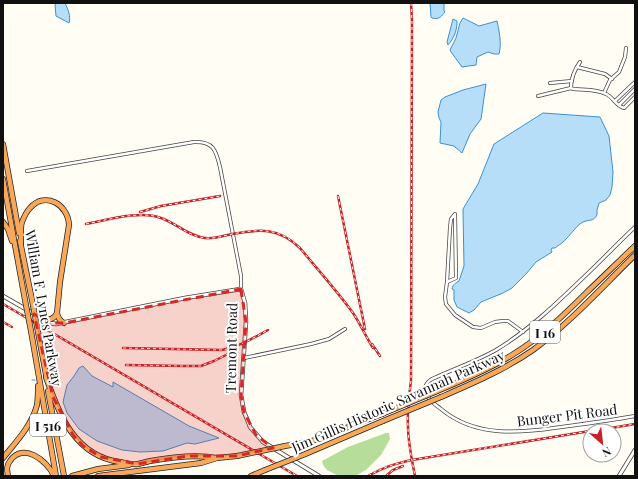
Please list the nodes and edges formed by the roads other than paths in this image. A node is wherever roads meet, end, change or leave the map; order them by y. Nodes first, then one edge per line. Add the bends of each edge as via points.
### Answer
1 (626, 48) dead end
2 (580, 62) dead end
3 (577, 67) junction
4 (612, 79) junction
5 (572, 81) junction
6 (635, 82) edge
7 (550, 83) dead end
8 (571, 88) junction
9 (635, 89) edge
10 (604, 93) junction
11 (538, 96) dead end
12 (635, 97) edge
13 (615, 101) junction
14 (619, 105) junction
15 (3, 144) edge
16 (27, 171) dead end
17 (3, 179) edge
18 (3, 222) edge
19 (635, 227) edge
20 (21, 243) junction
21 (635, 246) edge
22 (16, 248) junction
23 (635, 255) edge
24 (447, 282) junction
25 (241, 289) junction
26 (3, 296) edge
27 (57, 314) junction
28 (44, 320) junction
29 (64, 323) junction
30 (345, 329) dead end
31 (523, 332) junction
32 (244, 358) junction
33 (38, 374) junction
34 (46, 377) junction
35 (635, 416) edge
36 (635, 450) edge
37 (3, 458) edge
38 (218, 458) junction
39 (137, 464) junction
40 (8, 476) edge
41 (55, 476) edge
42 (64, 476) edge
43 (72, 476) edge
44 (98, 476) edge
45 (251, 476) edge
46 (319, 476) edge
47 (619, 476) edge

1 - 4 street via 619,72
2 - 3 street
3 - 4 street via 605,74
3 - 5 street
4 - 10 street
5 - 7 street
5 - 8 street
6 - 13 street
8 - 10 street
8 - 11 street
9 - 14 street
10 - 13 street
12 - 14 street via 624,108
13 - 14 street
15 - 20 highway, William F. Lynes Parkway / I 516
16 - 25 street via 194,142 210,145 218,156 241,276
17 - 22 highway, William F. Lynes Parkway / I 516
18 - 22 highway
19 - 31 street
20 - 27 highway via 21,224 33,205 49,201 63,208 69,225
20 - 34 highway, William F. Lynes Parkway / I 516, bridge
21 - 38 highway, Jim Gillis Historic Savannah Parkway / I 16, bridge via 552,325 526,346 487,369 312,441
22 - 33 highway, William F. Lynes Parkway / I 516, bridge
23 - 45 highway, Jim Gillis Historic Savannah Parkway / I 16, bridge via 565,323 532,350 507,366 441,397
24 - 24 street via 451,219 456,214 456,278
24 - 31 street via 446,304 468,324 481,328 495,322 508,321
25 - 29 street, Tremont Road
25 - 32 street, Tremont Road via 246,322
26 - 28 street
27 - 28 highway via 51,319
27 - 29 highway via 59,320
28 - 29 street, Tremont Road via 56,324
30 - 32 street via 329,339
31 - 35 street, Bunger Pit Road via 484,356 429,381 425,388 430,400 451,417 467,425 504,432 531,432
32 - 46 street, Tremont Road via 242,399 250,427 263,442
33 - 37 highway via 38,398 34,415
33 - 41 highway, William F. Lynes Parkway / I 516
34 - 39 highway via 62,418 83,446 101,457
34 - 42 highway, William F. Lynes Parkway / I 516
36 - 47 street
38 - 39 highway via 189,456
38 - 44 highway, Jim Gillis Historic Savannah Parkway / I 16 via 201,463
39 - 43 highway via 98,469
40 - 41 highway via 8,464 12,458 26,453 41,459

